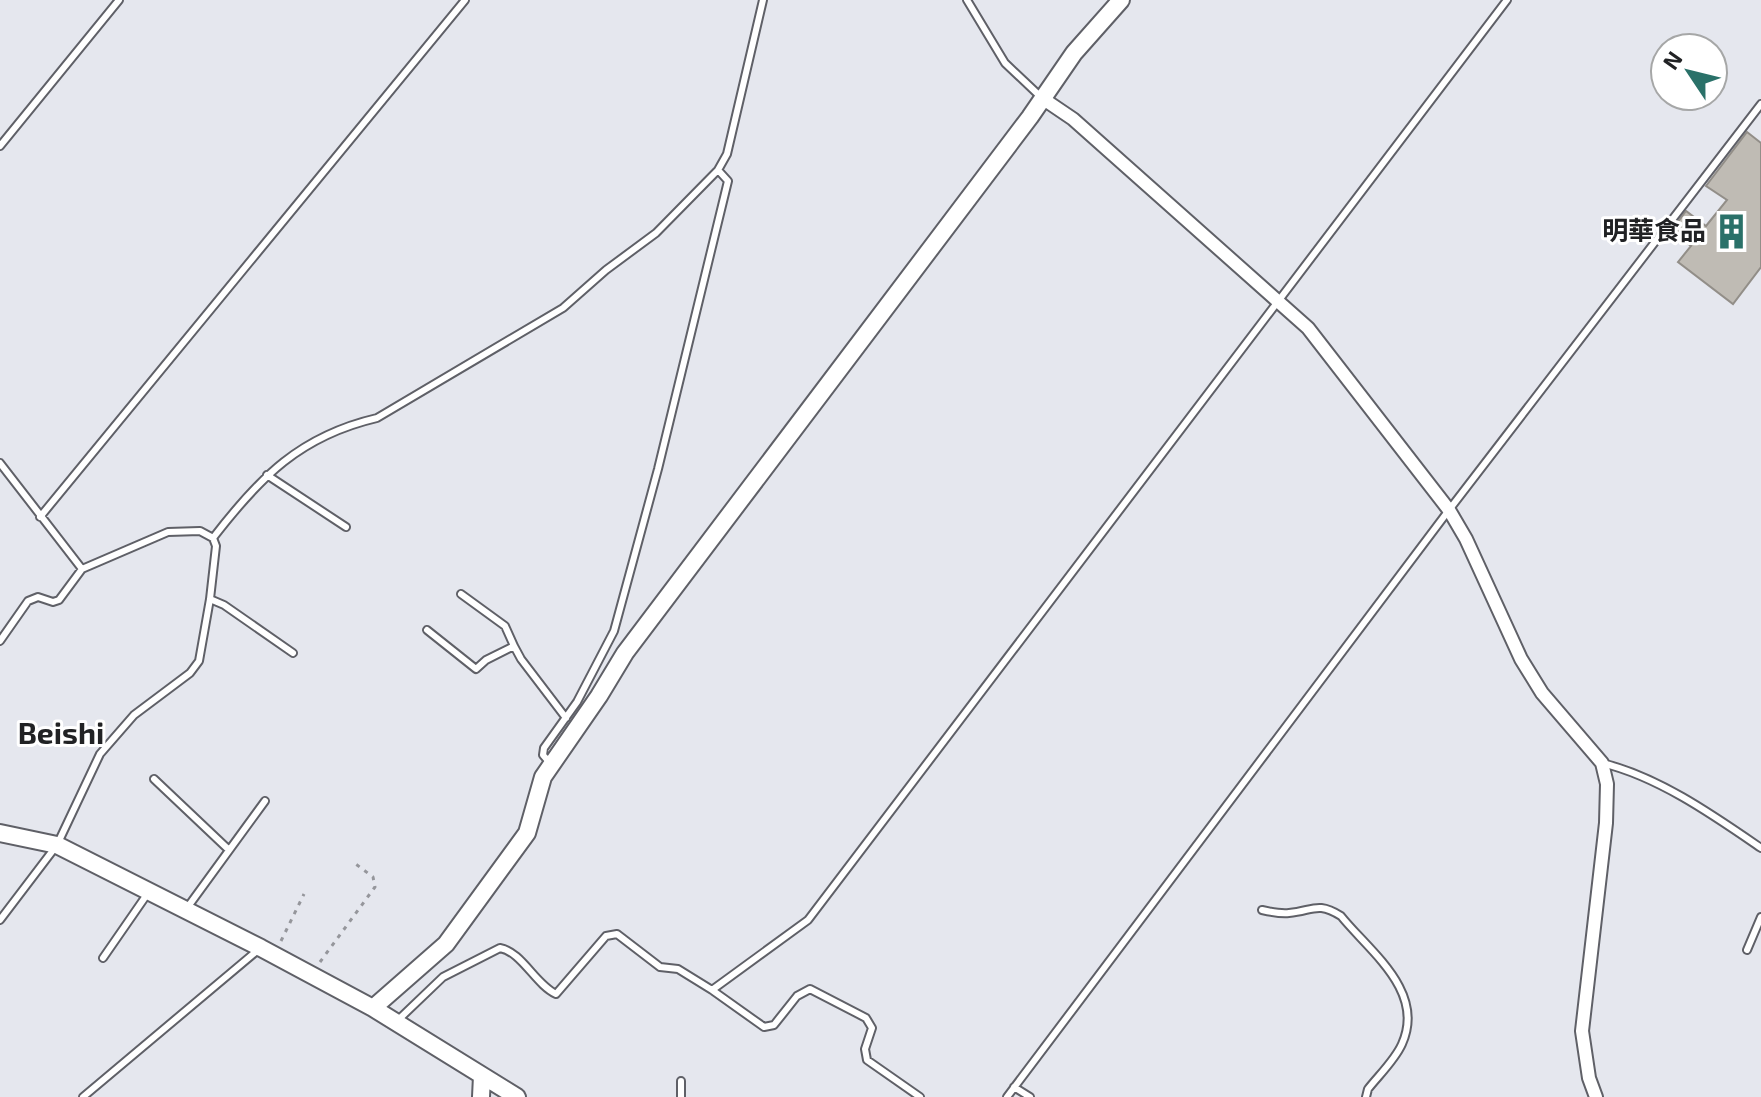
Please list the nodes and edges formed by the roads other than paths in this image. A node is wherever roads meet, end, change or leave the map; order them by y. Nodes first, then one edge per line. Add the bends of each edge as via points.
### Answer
1 (119, 0) edge
2 (465, 0) edge
3 (763, 0) edge
4 (967, 0) edge
5 (1121, 0) edge
6 (1507, 0) edge
7 (1042, 98) junction
8 (1761, 104) edge
9 (0, 146) edge
10 (718, 170) junction
11 (1279, 302) junction
12 (0, 463) edge
13 (267, 475) junction
14 (1449, 510) junction
15 (40, 517) junction
16 (346, 527) dead end
17 (213, 538) junction
18 (82, 569) junction
19 (461, 594) dead end
20 (210, 599) junction
21 (427, 630) dead end
22 (0, 641) edge
23 (514, 646) junction
24 (293, 653) dead end
25 (572, 723) junction
26 (1602, 763) junction
27 (154, 779) dead end
28 (265, 801) dead end
29 (0, 833) edge
30 (57, 845) junction
31 (1761, 848) edge
32 (229, 850) junction
33 (148, 893) junction
34 (1262, 910) dead end
35 (185, 911) junction
36 (1761, 917) edge
37 (0, 920) edge
38 (1747, 950) dead end
39 (267, 951) junction
40 (103, 958) dead end
41 (712, 990) junction
42 (373, 1008) junction
43 (396, 1022) junction
44 (482, 1076) junction
45 (681, 1081) dead end
46 (1014, 1087) junction
47 (83, 1097) edge
48 (481, 1097) edge
49 (517, 1097) edge
50 (681, 1097) edge
51 (920, 1097) edge
52 (1007, 1097) edge
53 (1030, 1097) edge
54 (1366, 1097) edge
55 (1596, 1097) edge

1 - 9 lane
2 - 15 lane
3 - 10 lane via 727,154
4 - 7 lane via 1005,63
5 - 7 street
6 - 11 lane
7 - 11 street via 1073,119
7 - 25 street
8 - 14 lane
10 - 13 lane via 656,233 563,308 377,418 306,444
10 - 25 lane via 728,181 658,469 614,631
11 - 14 street via 1308,328
11 - 41 lane via 808,920
12 - 15 lane
13 - 16 lane
13 - 17 lane
14 - 26 street via 1521,659 1542,693
14 - 46 lane
15 - 18 lane
17 - 18 lane via 200,531 168,532
17 - 20 lane
18 - 22 lane via 59,600 28,601
19 - 23 lane via 505,626
20 - 24 lane
20 - 30 lane via 199,661 108,743
21 - 23 lane via 476,669
23 - 25 lane
25 - 42 street via 540,785 527,833 446,944
26 - 31 lane via 1627,769
26 - 55 street via 1606,823 1582,1031
27 - 32 lane
28 - 32 lane
29 - 30 street
30 - 33 street
30 - 37 lane
32 - 35 lane
33 - 35 street
33 - 40 lane
34 - 54 lane via 1294,913 1313,906 1333,911 1385,962 1400,985 1407,1013 1402,1046
35 - 39 street
36 - 38 lane
39 - 42 street
39 - 47 lane
41 - 43 lane via 678,969 660,967 610,933 556,994 509,950 500,948 443,977
41 - 51 lane via 769,1028 802,991 824,996 866,1018 872,1028 867,1060
42 - 43 street
43 - 44 street
44 - 48 street
44 - 49 street
45 - 50 lane
46 - 52 lane
46 - 53 lane

